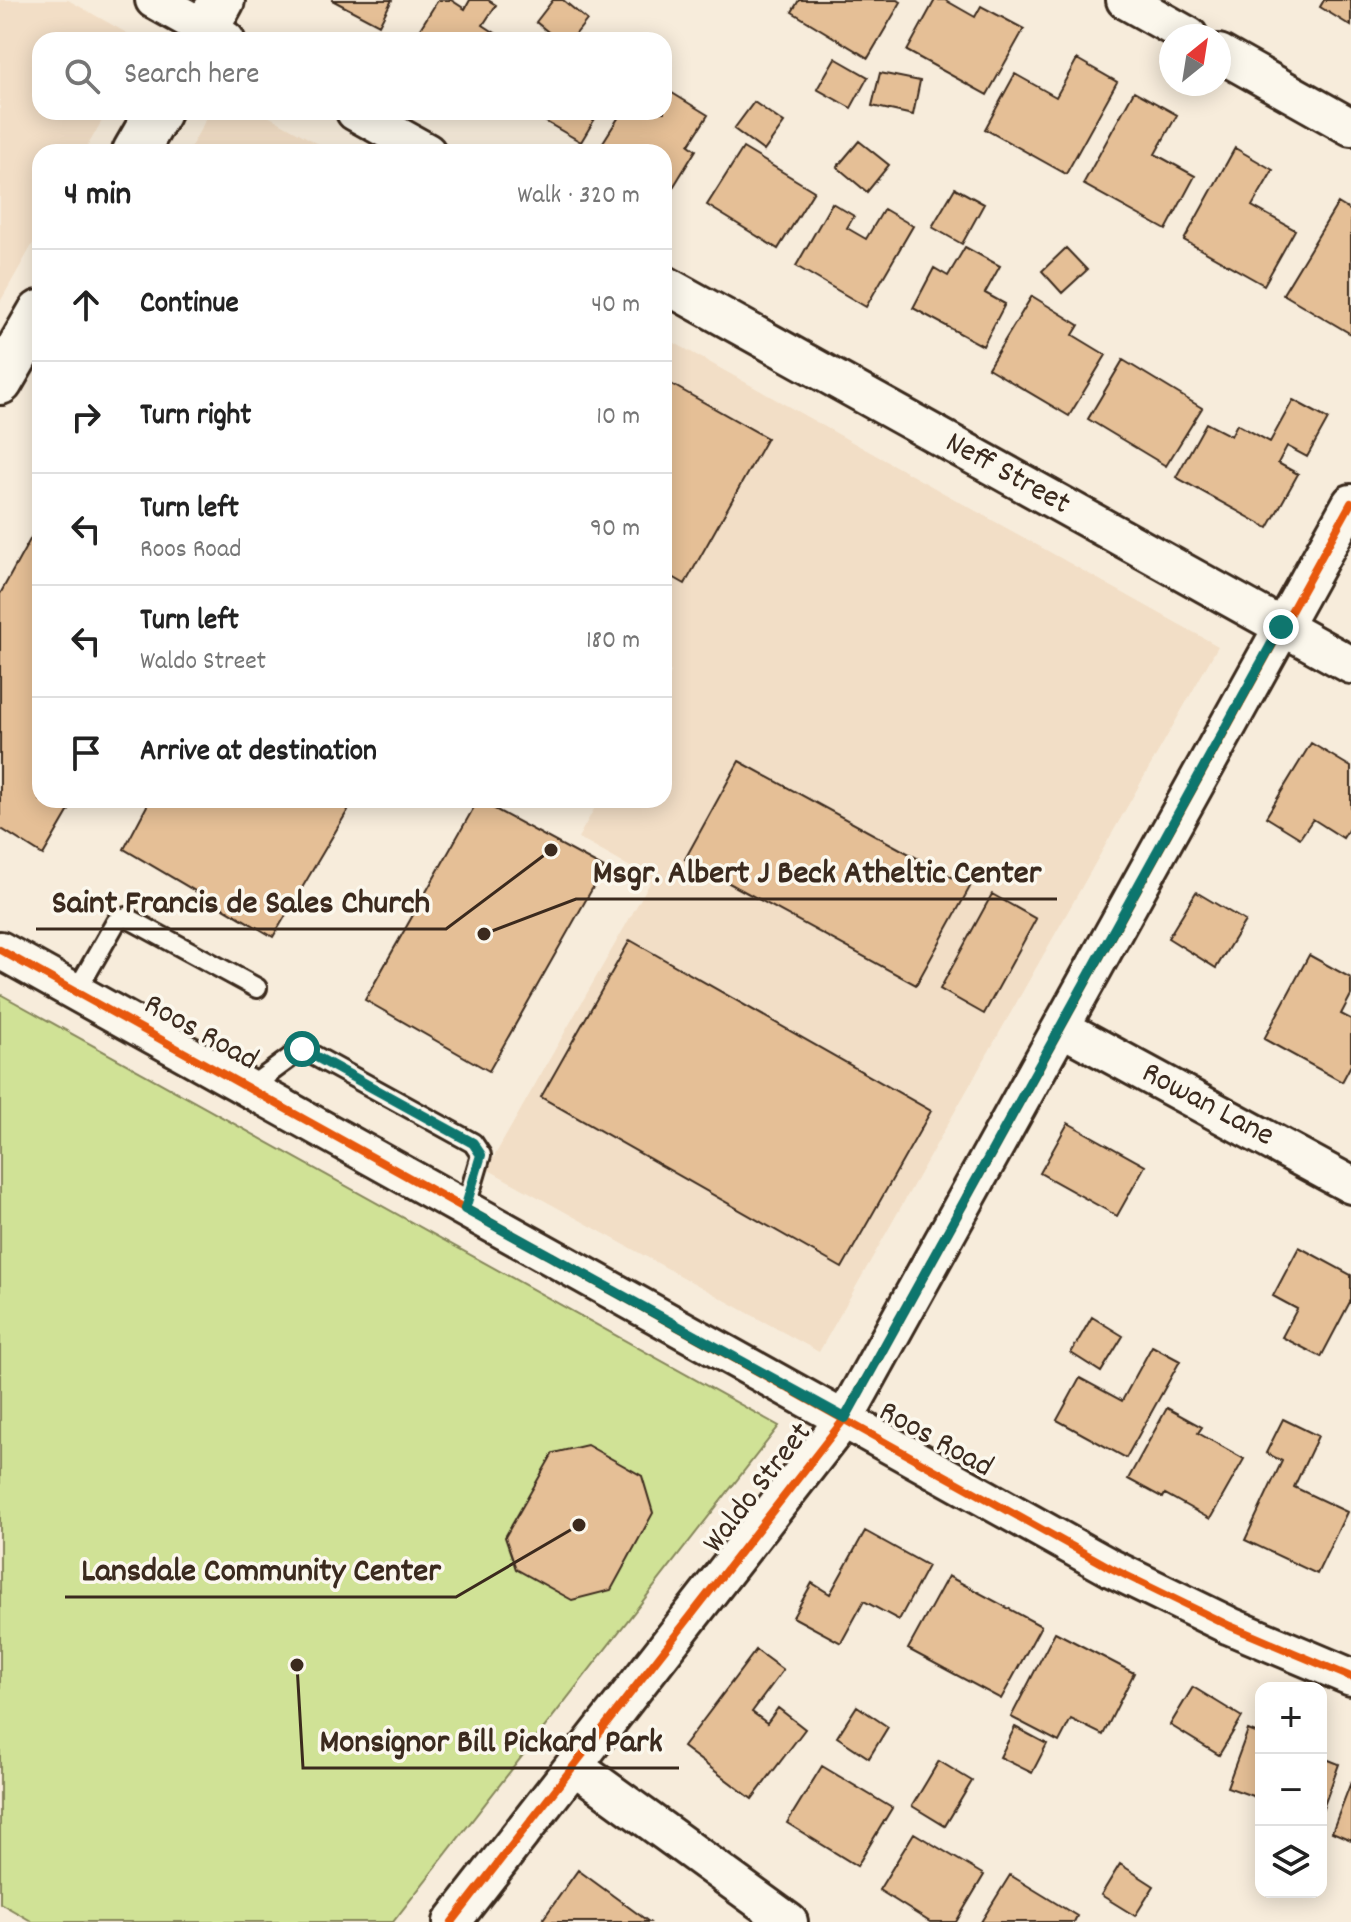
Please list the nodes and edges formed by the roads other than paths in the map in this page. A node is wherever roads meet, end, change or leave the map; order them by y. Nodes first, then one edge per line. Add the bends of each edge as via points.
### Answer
1 (154, 0) edge
2 (1125, 0) edge
3 (1168, 24) edge
4 (214, 27) edge
5 (1231, 60) edge
6 (153, 120) edge
7 (369, 120) edge
8 (1351, 127) edge
9 (140, 144) edge
10 (413, 144) edge
11 (672, 288) edge
12 (32, 327) edge
13 (0, 382) edge
14 (1351, 503) edge
15 (1281, 627) junction
16 (1351, 665) edge
17 (0, 950) edge
18 (257, 988) dead end
19 (76, 992) junction
20 (1062, 1028) junction
21 (249, 1088) junction
22 (1351, 1185) edge
23 (465, 1209) junction
24 (845, 1418) junction
25 (1351, 1677) edge
26 (574, 1766) junction
27 (452, 1922) edge
28 (789, 1922) edge

1 - 4 street
2 - 3 street
5 - 8 street
6 - 9 street
7 - 10 street
11 - 15 street, Neff Street
12 - 13 street
14 - 15 street, Waldo Street
15 - 16 street, Neff Street
15 - 20 street, Waldo Street
17 - 19 street, Roos Road
18 - 19 lane via 126,917 116,922
19 - 21 street, Roos Road
20 - 22 street, Rowan Lane
20 - 24 street, Waldo Street
21 - 23 street, Roos Road
21 - 23 lane via 302,1049 473,1143 481,1155
23 - 24 street, Roos Road
24 - 25 street, Roos Road via 1111,1568
24 - 26 street, Waldo Street
26 - 27 street, Waldo Street
26 - 28 street

